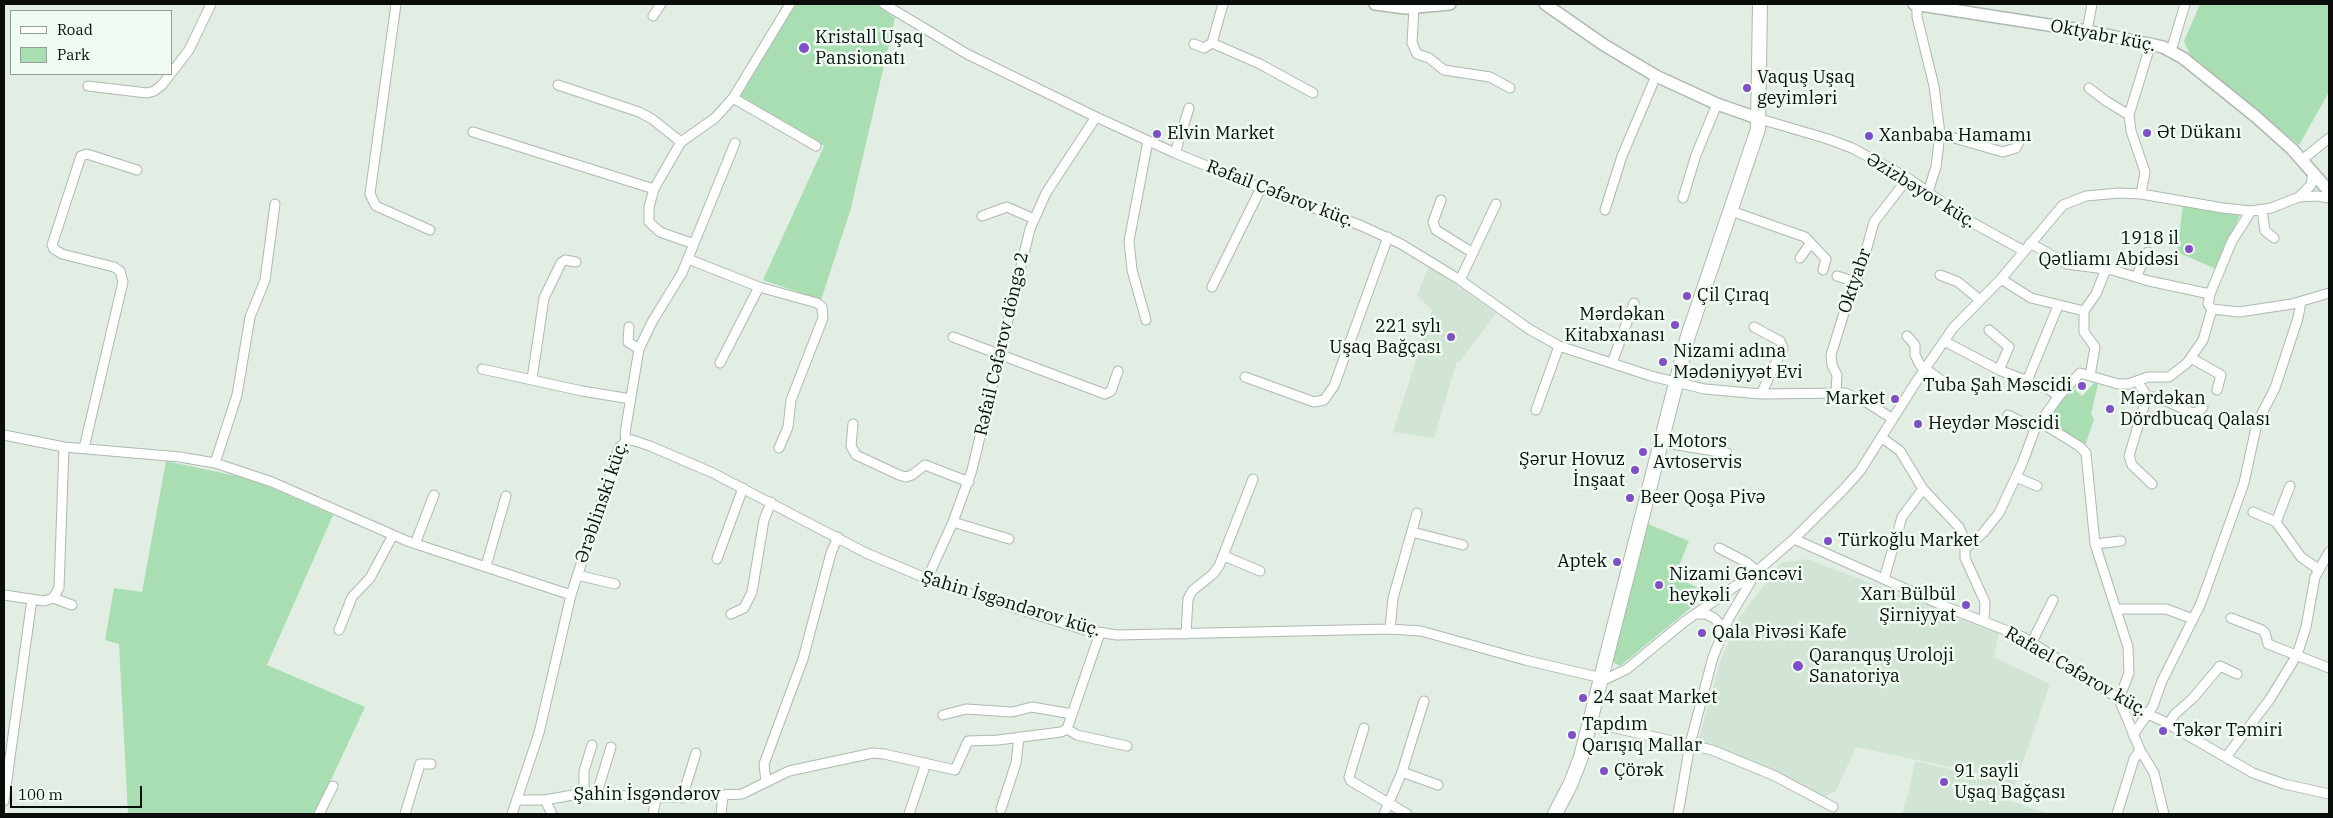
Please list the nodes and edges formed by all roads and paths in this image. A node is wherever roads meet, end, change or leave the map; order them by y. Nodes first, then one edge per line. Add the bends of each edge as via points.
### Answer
1 (211, 4) edge
2 (396, 4) edge
3 (661, 4) edge
4 (790, 4) edge
5 (884, 4) edge
6 (1223, 4) edge
7 (1375, 4) edge
8 (1450, 4) edge
9 (1545, 4) edge
10 (1760, 4) edge
11 (1921, 4) edge
12 (2092, 4) edge
13 (2185, 4) edge
14 (1414, 7) junction
15 (653, 16) dead end
16 (2087, 32) junction
17 (1212, 43) junction
18 (2151, 43) junction
19 (1194, 44) dead end
20 (2171, 51) junction
21 (172, 72) edge
22 (170, 75) edge
23 (1656, 76) junction
24 (558, 85) dead end
25 (88, 86) dead end
26 (1510, 88) dead end
27 (2090, 88) dead end
28 (1314, 93) dead end
29 (732, 98) junction
30 (1717, 104) junction
31 (1189, 108) dead end
32 (2129, 115) junction
33 (1096, 118) junction
34 (1760, 119) junction
35 (473, 132) dead end
36 (1940, 134) junction
37 (2022, 135) dead end
38 (2329, 138) edge
39 (1148, 141) junction
40 (681, 142) junction
41 (735, 143) dead end
42 (816, 146) dead end
43 (1175, 153) junction
44 (2302, 160) junction
45 (137, 170) dead end
46 (2313, 173) junction
47 (1908, 178) junction
48 (2326, 187) edge
49 (1261, 188) junction
50 (654, 189) junction
51 (1928, 192) junction
52 (2141, 194) junction
53 (2317, 196) junction
54 (2299, 197) junction
55 (1684, 198) dead end
56 (2329, 198) edge
57 (1441, 200) dead end
58 (275, 204) dead end
59 (1496, 204) dead end
60 (1605, 210) dead end
61 (2262, 210) junction
62 (1731, 211) junction
63 (2251, 211) junction
64 (982, 216) dead end
65 (1034, 218) junction
66 (430, 230) dead end
67 (1388, 238) junction
68 (2274, 238) dead end
69 (694, 244) junction
70 (1810, 244) junction
71 (2027, 247) junction
72 (2148, 252) dead end
73 (1473, 253) junction
74 (1800, 258) dead end
75 (688, 259) junction
76 (576, 262) dead end
77 (2106, 269) junction
78 (1823, 270) dead end
79 (1940, 275) dead end
80 (1837, 276) dead end
81 (2136, 277) junction
82 (2001, 279) junction
83 (1460, 280) junction
84 (1856, 282) junction
85 (759, 287) junction
86 (1212, 287) dead end
87 (2329, 293) edge
88 (2210, 294) junction
89 (1980, 300) junction
90 (2300, 302) junction
91 (1634, 303) dead end
92 (2058, 306) junction
93 (2212, 309) junction
94 (2084, 311) junction
95 (1146, 320) dead end
96 (629, 327) dead end
97 (1754, 327) dead end
98 (1989, 330) dead end
99 (1907, 336) dead end
100 (953, 337) dead end
101 (1944, 341) junction
102 (1559, 346) junction
103 (639, 349) junction
104 (999, 355) junction
105 (2191, 358) junction
106 (720, 363) dead end
107 (1612, 363) junction
108 (482, 369) dead end
109 (1925, 370) junction
110 (1999, 370) junction
111 (1118, 371) dead end
112 (2090, 376) junction
113 (1245, 377) dead end
114 (532, 379) junction
115 (2027, 381) junction
116 (2137, 381) junction
117 (1674, 382) junction
118 (1949, 386) dead end
119 (2217, 390) dead end
120 (1836, 392) junction
121 (1760, 394) junction
122 (2059, 396) junction
123 (2147, 396) junction
124 (631, 399) junction
125 (2203, 407) dead end
126 (1536, 410) dead end
127 (2008, 415) dead end
128 (1892, 419) junction
129 (853, 424) dead end
130 (2037, 426) junction
131 (4, 435) edge
132 (1881, 438) junction
133 (626, 441) junction
134 (1659, 442) junction
135 (64, 447) junction
136 (84, 448) junction
137 (779, 448) dead end
138 (1728, 454) dead end
139 (215, 463) junction
140 (2016, 477) junction
141 (1253, 479) dead end
142 (968, 482) junction
143 (2152, 484) dead end
144 (2037, 486) dead end
145 (2290, 486) dead end
146 (744, 488) junction
147 (1922, 489) junction
148 (434, 495) dead end
149 (506, 496) dead end
150 (771, 502) junction
151 (2253, 512) dead end
152 (1417, 513) dead end
153 (953, 522) junction
154 (2276, 522) junction
155 (1412, 532) junction
156 (393, 535) junction
157 (838, 538) junction
158 (1009, 539) dead end
159 (1794, 539) junction
160 (2121, 541) dead end
161 (415, 544) junction
162 (2094, 544) junction
163 (1463, 545) dead end
164 (1967, 546) junction
165 (1719, 548) dead end
166 (2329, 552) edge
167 (1224, 556) junction
168 (717, 559) dead end
169 (486, 566) junction
170 (2318, 569) junction
171 (1260, 571) dead end
172 (1756, 571) junction
173 (577, 575) junction
174 (927, 579) junction
175 (1884, 579) junction
176 (615, 584) dead end
177 (4, 595) edge
178 (571, 595) junction
179 (53, 598) junction
180 (32, 599) junction
181 (2053, 600) dead end
182 (72, 605) dead end
183 (2117, 609) junction
184 (731, 614) dead end
185 (1696, 614) junction
186 (2231, 618) dead end
187 (2194, 619) junction
188 (1984, 621) junction
189 (1390, 629) junction
190 (340, 630) dead end
191 (1100, 633) junction
192 (1186, 634) junction
193 (1721, 634) junction
194 (2032, 642) junction
195 (2297, 655) junction
196 (2329, 668) edge
197 (2238, 674) dead end
198 (1600, 679) junction
199 (2119, 699) junction
200 (1424, 701) dead end
201 (1072, 714) junction
202 (943, 715) dead end
203 (2148, 715) junction
204 (1589, 722) junction
205 (2168, 724) junction
206 (1364, 728) dead end
207 (1067, 729) junction
208 (2134, 735) junction
209 (1019, 737) junction
210 (1690, 744) junction
211 (592, 745) dead end
212 (1127, 746) dead end
213 (611, 747) dead end
214 (2140, 750) junction
215 (696, 753) dead end
216 (2226, 757) junction
217 (926, 763) junction
218 (431, 764) dead end
219 (1402, 772) junction
220 (766, 782) junction
221 (1438, 785) dead end
222 (332, 786) dead end
223 (584, 793) junction
224 (597, 793) junction
225 (2329, 794) edge
226 (723, 796) junction
227 (656, 798) junction
228 (682, 798) junction
229 (518, 800) junction
230 (545, 800) junction
231 (4, 801) edge
232 (1389, 802) junction
233 (1834, 806) dead end
234 (1001, 809) dead end
235 (319, 814) edge
236 (405, 814) edge
237 (512, 814) edge
238 (552, 814) edge
239 (653, 814) edge
240 (721, 814) edge
241 (909, 814) edge
242 (1384, 814) edge
243 (1407, 814) edge
244 (1555, 814) edge
245 (1678, 814) edge
246 (2117, 814) edge
247 (2164, 814) edge

1 - 21 street via 189,50
2 - 66 street via 370,194 376,206
3 - 15 street
4 - 29 street
5 - 33 street, Rəfail Cəfərov küç. via 967,54
6 - 17 street
7 - 14 street
8 - 14 street
9 - 23 street
10 - 34 main road
11 - 16 street, Oktyabr küç.
11 - 36 street via 1917,17 1934,86
12 - 16 street
13 - 20 street
14 - 26 street via 1412,43 1417,54 1444,70 1490,77
16 - 18 street, Oktyabr küç.
17 - 19 street via 1204,48
17 - 28 street
18 - 20 street, Oktyabr küç.
18 - 32 street
20 - 44 street, Oktyabr küç. via 2255,116
22 - 25 street via 162,85 147,93
23 - 30 street
23 - 60 street via 1622,156
24 - 40 street via 639,112
27 - 32 street
29 - 40 street via 715,118
29 - 42 street
30 - 34 street
30 - 55 street via 1696,155
31 - 43 street
32 - 52 street via 2145,172
33 - 39 street, Rəfail Cəfərov küç.
33 - 65 street, Rəfail Cəfərov döngə 2 via 1057,176
34 - 47 street, Əzizbəyov küç. via 1842,144
34 - 62 main road
35 - 50 street
36 - 37 street via 2003,152 2016,148
36 - 51 street via 1936,168
38 - 44 street
39 - 43 street, Rəfail Cəfərov küç.
39 - 95 street via 1129,240 1132,270
40 - 50 street
41 - 69 street, Ərəblinski küç.
43 - 49 street, Rəfail Cəfərov küç.
44 - 46 street, Oktyabr küç.
45 - 136 street via 87,154 81,156 52,245 62,254 114,267 120,271 123,282
46 - 48 street, Oktyabr küç.
46 - 54 street via 2311,185
47 - 51 street, Əzizbəyov küç.
47 - 84 street, Oktyabr via 1874,222
48 - 53 street
49 - 67 street, Rəfail Cəfərov küç.
49 - 86 street
50 - 69 street via 649,222 660,232
51 - 71 street, Əzizbəyov küç. via 1964,218
52 - 63 street
52 - 71 street via 2105,193 2068,202 2058,209
53 - 54 street
53 - 56 street
54 - 61 street
57 - 73 street via 1433,222 1436,230
58 - 139 street via 266,280 250,317 237,395
59 - 73 street
61 - 63 street
61 - 68 street via 2265,231
62 - 70 street via 1805,237
62 - 117 main road
63 - 88 street via 2232,241
64 - 65 street via 1006,207
65 - 104 street, Rəfail Cəfərov döngə 2
67 - 83 street, Rəfail Cəfərov küç.
67 - 113 street via 1334,386 1324,400 1314,402
69 - 75 street, Ərəblinski küç.
70 - 74 street
70 - 78 street via 1826,258
71 - 77 street, Əzizbəyov küç. via 2067,264
71 - 82 street
72 - 81 street
73 - 83 street
75 - 85 street
75 - 103 street, Ərəblinski küç.
76 - 114 street via 565,260 561,263 544,298
77 - 81 street, Əzizbəyov küç.
77 - 94 street via 2099,288
79 - 89 street via 1958,282
80 - 84 street
81 - 88 street, Əzizbəyov küç.
82 - 89 street
82 - 92 street via 2031,298
83 - 102 street, Rəfail Cəfərov küç.
84 - 120 street, Oktyabr via 1830,355 1837,375
85 - 106 street
85 - 137 street via 817,303 824,312 791,400 788,427
87 - 90 street
88 - 93 street via 2208,304
89 - 101 street
90 - 93 street via 2240,312
90 - 187 street via 2298,318 2275,388 2258,423 2244,483
91 - 107 street
92 - 94 street
92 - 115 street
93 - 105 street via 2203,340
94 - 112 street via 2084,332 2096,347
96 - 103 street via 628,342
97 - 121 street via 1780,341 1783,348
98 - 110 street via 2009,347
99 - 109 street via 1915,345 1915,355
100 - 104 street
101 - 109 street
101 - 110 street
102 - 107 street, Rəfail Cəfərov küç.
102 - 126 street
103 - 124 street, Ərəblinski küç.
104 - 111 street via 1105,394 1111,391
104 - 142 street, Rəfail Cəfərov döngə 2
105 - 116 street via 2169,377 2148,377
105 - 119 street via 2221,375
107 - 117 street, Rəfail Cəfərov küç.
108 - 114 street
109 - 118 street
109 - 128 street
110 - 115 street
112 - 116 street via 2123,385
112 - 122 street via 2078,374
114 - 124 street
115 - 122 street
116 - 123 street
117 - 121 street, Rəfail Cəfərov küç. via 1705,390
117 - 134 main road
120 - 121 street, Rəfail Cəfərov küç.
120 - 128 street, Rəfail Cəfərov küç. via 1860,398
122 - 130 street
123 - 125 street via 2194,413
123 - 143 street via 2129,456 2132,465
124 - 133 street, Ərəblinski küç.
127 - 130 street
128 - 132 street
129 - 142 street via 851,446 856,456 906,477 925,465
130 - 140 street
130 - 162 street via 2079,446 2086,453
131 - 135 street
132 - 147 street via 1900,451
132 - 159 street via 1854,479
133 - 146 street, Şahin İsgəndərov küç. via 676,456
133 - 173 street, Ərəblinski küç. via 619,448
134 - 138 street
134 - 198 main road
135 - 136 street
135 - 179 street via 60,582
136 - 139 street
139 - 156 street via 264,479
140 - 144 street
140 - 164 street via 1995,520
141 - 167 street
142 - 153 street, Rəfail Cəfərov döngə 2
145 - 154 street
146 - 150 street, Şahin İsgəndərov küç.
146 - 168 street
147 - 164 street via 1953,520
147 - 175 street via 1902,517
148 - 161 street
149 - 169 street
150 - 157 street, Şahin İsgəndərov küç.
150 - 184 street via 764,520 752,592 744,608
151 - 154 street
152 - 155 street
153 - 158 street
153 - 174 street, Rəfail Cəfərov döngə 2
154 - 170 street via 2301,557
155 - 163 street
155 - 189 street via 1393,598
156 - 161 street
156 - 190 street via 370,578 352,597
157 - 174 street, Şahin İsgəndərov küç.
157 - 220 street via 803,659 764,764
159 - 172 street
159 - 175 street, Rafael Cəfərov küç.
160 - 162 street
161 - 169 street
162 - 183 street
164 - 188 street via 1965,558 1985,602
165 - 172 street
166 - 170 street
167 - 171 street
167 - 192 street via 1213,574 1192,591 1187,605
169 - 178 street
170 - 195 street
172 - 185 street
172 - 193 street
173 - 176 street
173 - 178 street, Ərəblinski küç.
174 - 191 street, Şahin İsgəndərov küç.
175 - 188 street, Rafael Cəfərov küç.
177 - 180 street
178 - 229 street, Ərəblinski küç. via 539,733
179 - 180 street via 44,601
179 - 182 street
180 - 231 street
181 - 194 street
183 - 187 street via 2166,609
183 - 199 street via 2129,658 2127,681
185 - 193 street via 1714,618 1719,623
185 - 198 street via 1627,669 1611,678
186 - 195 street via 2262,630 2268,644
187 - 203 street
188 - 194 street, Rafael Cəfərov küç.
189 - 192 street, Şahin İsgəndərov küç.
189 - 198 street, Şahin İsgəndərov küç. via 1438,635
191 - 192 street, Şahin İsgəndərov küç.
191 - 201 street
193 - 210 street
194 - 199 street, Rafael Cəfərov küç.
195 - 196 street
195 - 216 street via 2270,699
197 - 205 street via 2220,666
198 - 204 main road
199 - 203 street, Rafael Cəfərov küç.
199 - 208 street
200 - 219 street
201 - 202 street via 1032,707 1012,712 966,709
201 - 207 street
203 - 205 street, Rafael Cəfərov küç.
203 - 208 street
204 - 210 street
204 - 244 main road via 1576,770
205 - 216 street, Rafael Cəfərov küç.
206 - 232 street via 1349,777 1351,782
207 - 209 street, Şahin İsgəndərov
207 - 212 street via 1077,735
208 - 214 street
209 - 217 street, Şahin İsgəndərov via 968,741 955,770
209 - 234 street via 1016,763
210 - 233 street via 1752,765
210 - 245 street
211 - 223 street via 584,771
213 - 224 street
214 - 246 street
214 - 247 street via 2154,773
215 - 228 street
216 - 225 street, Rafael Cəfərov küç. via 2253,773
217 - 220 street, Şahin İsgəndərov via 884,754 860,755 789,771
217 - 241 street
218 - 236 street via 420,764
219 - 221 street
219 - 232 street
220 - 226 street, Şahin İsgəndərov via 752,791
222 - 235 street
223 - 224 street, Şahin İsgəndərov
223 - 230 street, Şahin İsgəndərov
224 - 227 street, Şahin İsgəndərov
226 - 228 street, Şahin İsgəndərov
226 - 240 street
227 - 228 street, Şahin İsgəndərov
227 - 239 street
229 - 230 street, Şahin İsgəndərov
229 - 237 street, Ərəblinski küç.
230 - 238 street
232 - 242 street
232 - 243 street

